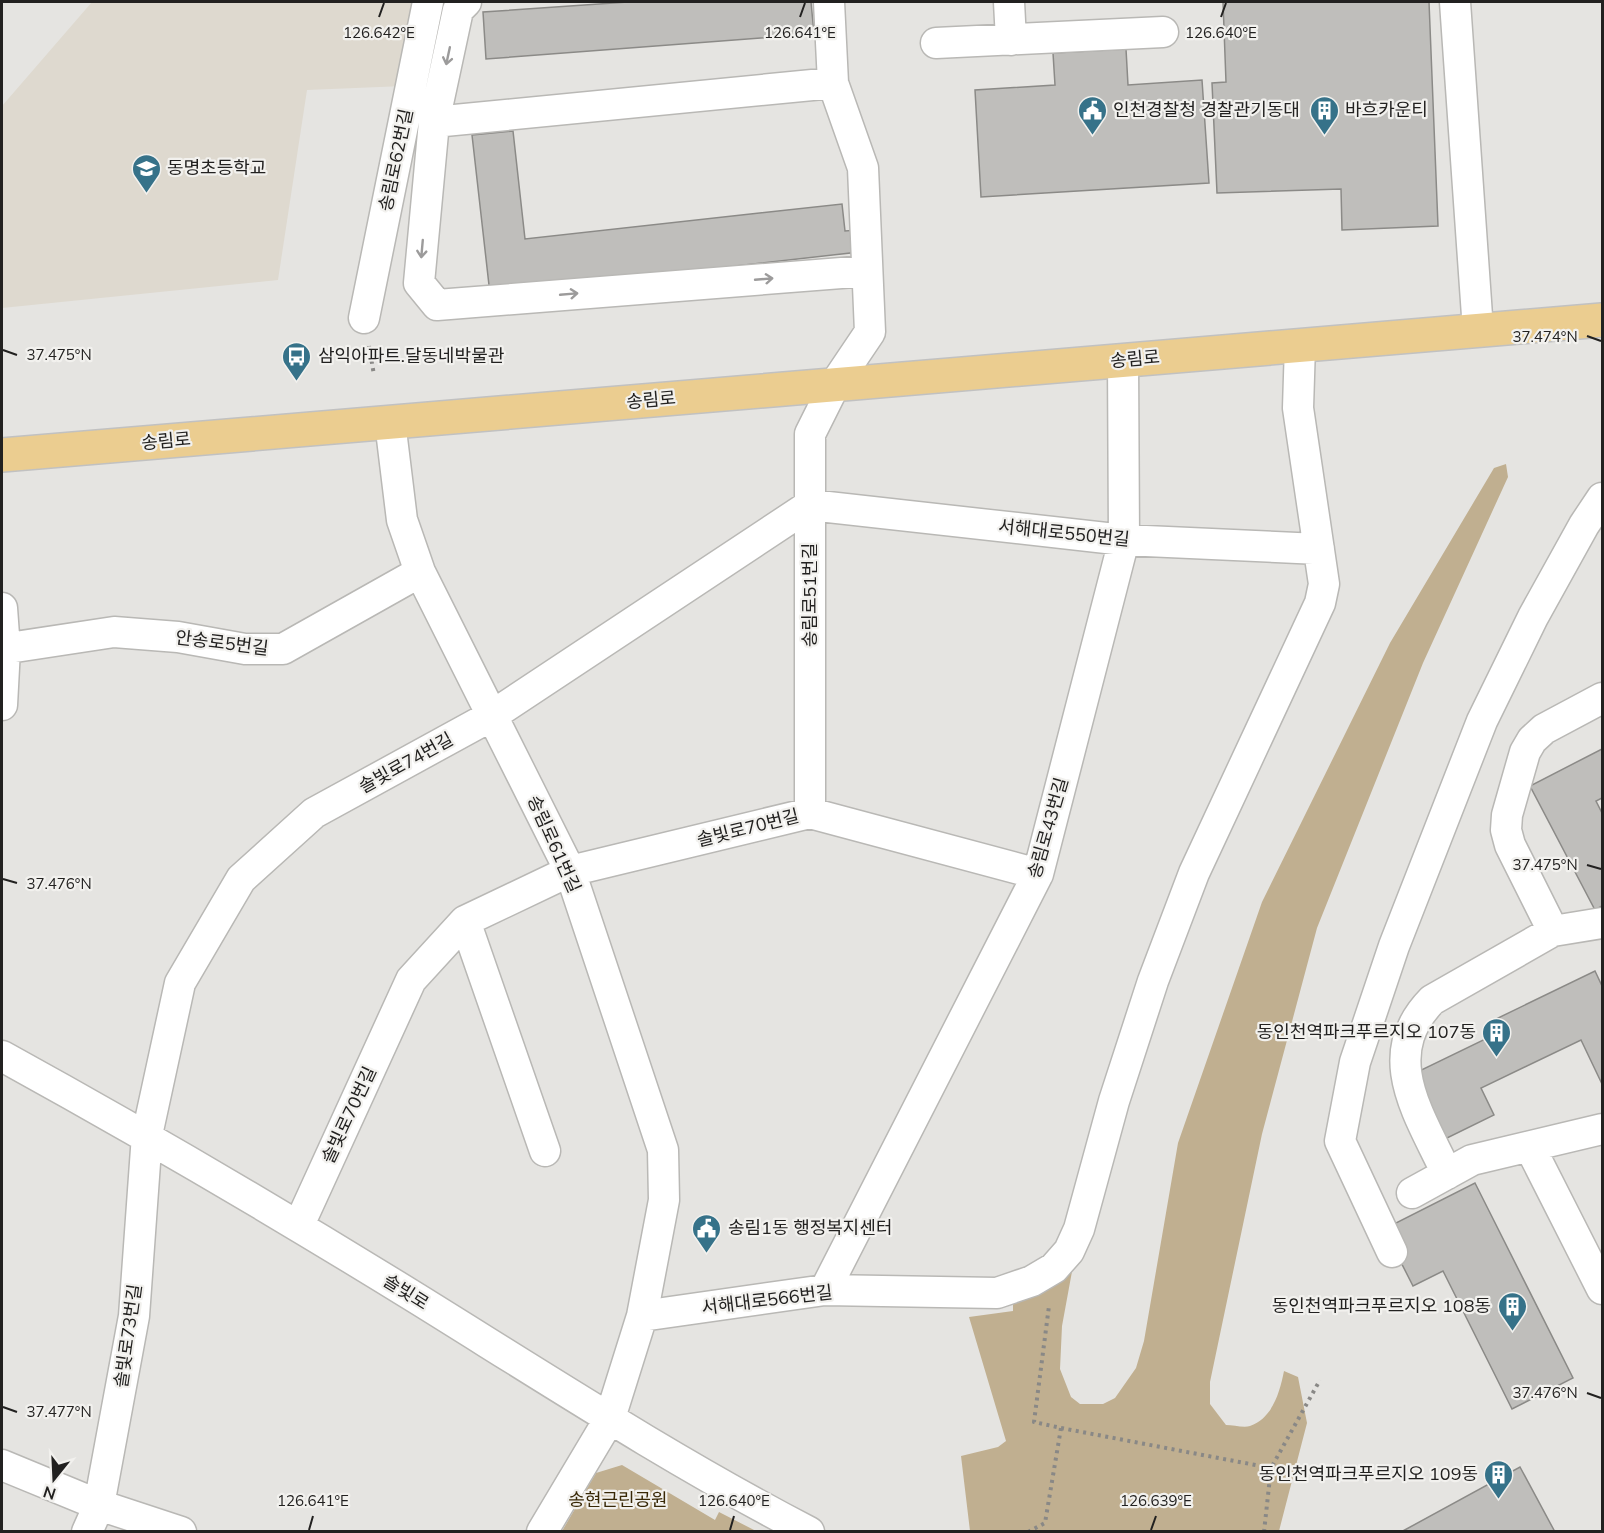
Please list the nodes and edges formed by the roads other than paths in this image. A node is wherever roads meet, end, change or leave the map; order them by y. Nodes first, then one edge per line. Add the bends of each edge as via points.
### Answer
1 (428, 2) edge
2 (466, 2) edge
3 (829, 2) edge
4 (1009, 2) edge
5 (1455, 2) edge
6 (1163, 32) dead end
7 (1011, 40) junction
8 (936, 44) dead end
9 (833, 83) junction
10 (434, 122) junction
11 (867, 271) junction
12 (363, 318) dead end
13 (1602, 320) edge
14 (1478, 330) junction
15 (1300, 345) junction
16 (1123, 360) junction
17 (835, 384) junction
18 (390, 422) junction
19 (2, 455) edge
20 (1602, 498) edge
21 (810, 505) junction
22 (1124, 540) junction
23 (1319, 549) junction
24 (420, 572) junction
25 (2, 608) edge
26 (3, 649) edge
27 (1602, 698) edge
28 (2, 705) edge
29 (493, 716) junction
30 (810, 813) junction
31 (570, 871) junction
32 (1038, 874) junction
33 (465, 921) junction
34 (1602, 923) edge
35 (1553, 931) junction
36 (2, 1056) edge
37 (1602, 1129) edge
38 (147, 1135) junction
39 (1530, 1146) junction
40 (545, 1151) dead end
41 (1447, 1174) junction
42 (1412, 1193) dead end
43 (299, 1225) junction
44 (1392, 1252) dead end
45 (1602, 1289) edge
46 (825, 1290) junction
47 (642, 1316) junction
48 (610, 1418) junction
49 (2, 1466) edge
50 (93, 1519) edge
51 (181, 1532) edge
52 (542, 1532) edge
53 (809, 1532) edge

1 - 12 street, 송림로62번길
2 -> 10 street via 458,10
3 - 9 street, 송림로51번길
4 - 7 street
5 - 14 street
6 - 7 street
7 - 8 street
9 - 10 street
9 - 11 street, 송림로51번길 via 863,168
10 -> 11 street via 419,283 437,305
11 - 17 street, 송림로51번길 via 870,332
13 - 14 main road, 송림로
14 - 15 main road, 송림로
15 - 16 main road, 송림로
15 - 23 street via 1298,408
16 - 17 main road, 송림로
16 - 22 street, 송림로43번길
17 - 18 main road, 송림로
17 - 21 street, 송림로51번길 via 810,434
18 - 19 main road, 송림로
18 - 24 street, 송림로61번길 via 402,520
20 - 44 street via 1533,617 1482,721 1394,946 1355,1062 1340,1142
21 - 22 street, 서해대로550번길
21 - 29 street, 솔빛로74번길
21 - 30 street, 송림로51번길
22 - 23 street, 서해대로550번길
22 - 32 street, 송림로43번길
23 - 46 street, 서해대로566번길 via 1324,584 1320,603 1194,873 1153,981 1114,1101 1079,1229 1069,1251 1043,1275 997,1293
24 - 26 street, 안송로5번길 via 283,649 244,649 178,637 114,632
24 - 29 street, 송림로61번길
25 - 26 street
26 - 28 street
27 - 35 street via 1544,729 1532,740 1507,815 1510,845
29 - 31 street, 송림로61번길
29 - 38 street, 솔빛로74번길 via 314,813 241,879 180,983
30 - 31 street, 솔빛로70번길
30 - 32 street, 솔빛로70번길
31 - 33 street, 솔빛로70번길
31 - 47 street, 송림로61번길 via 663,1150 664,1200
32 - 46 street, 송림로43번길
33 - 40 street
33 - 43 street, 솔빛로70번길 via 411,980
34 - 35 street
35 - 41 street via 1432,1000 1418,1014 1405,1054 1406,1083
36 - 38 street, 솔빛로
37 - 39 street
38 - 43 street, 솔빛로
38 - 50 street, 솔빛로73번길 via 134,1316
39 - 41 street via 1472,1160
39 - 45 street
41 - 42 street
43 - 48 street, 솔빛로
46 - 47 street, 서해대로566번길
47 - 48 street
48 - 52 street
48 - 53 street, 솔빛로
49 - 50 street
50 - 51 street

